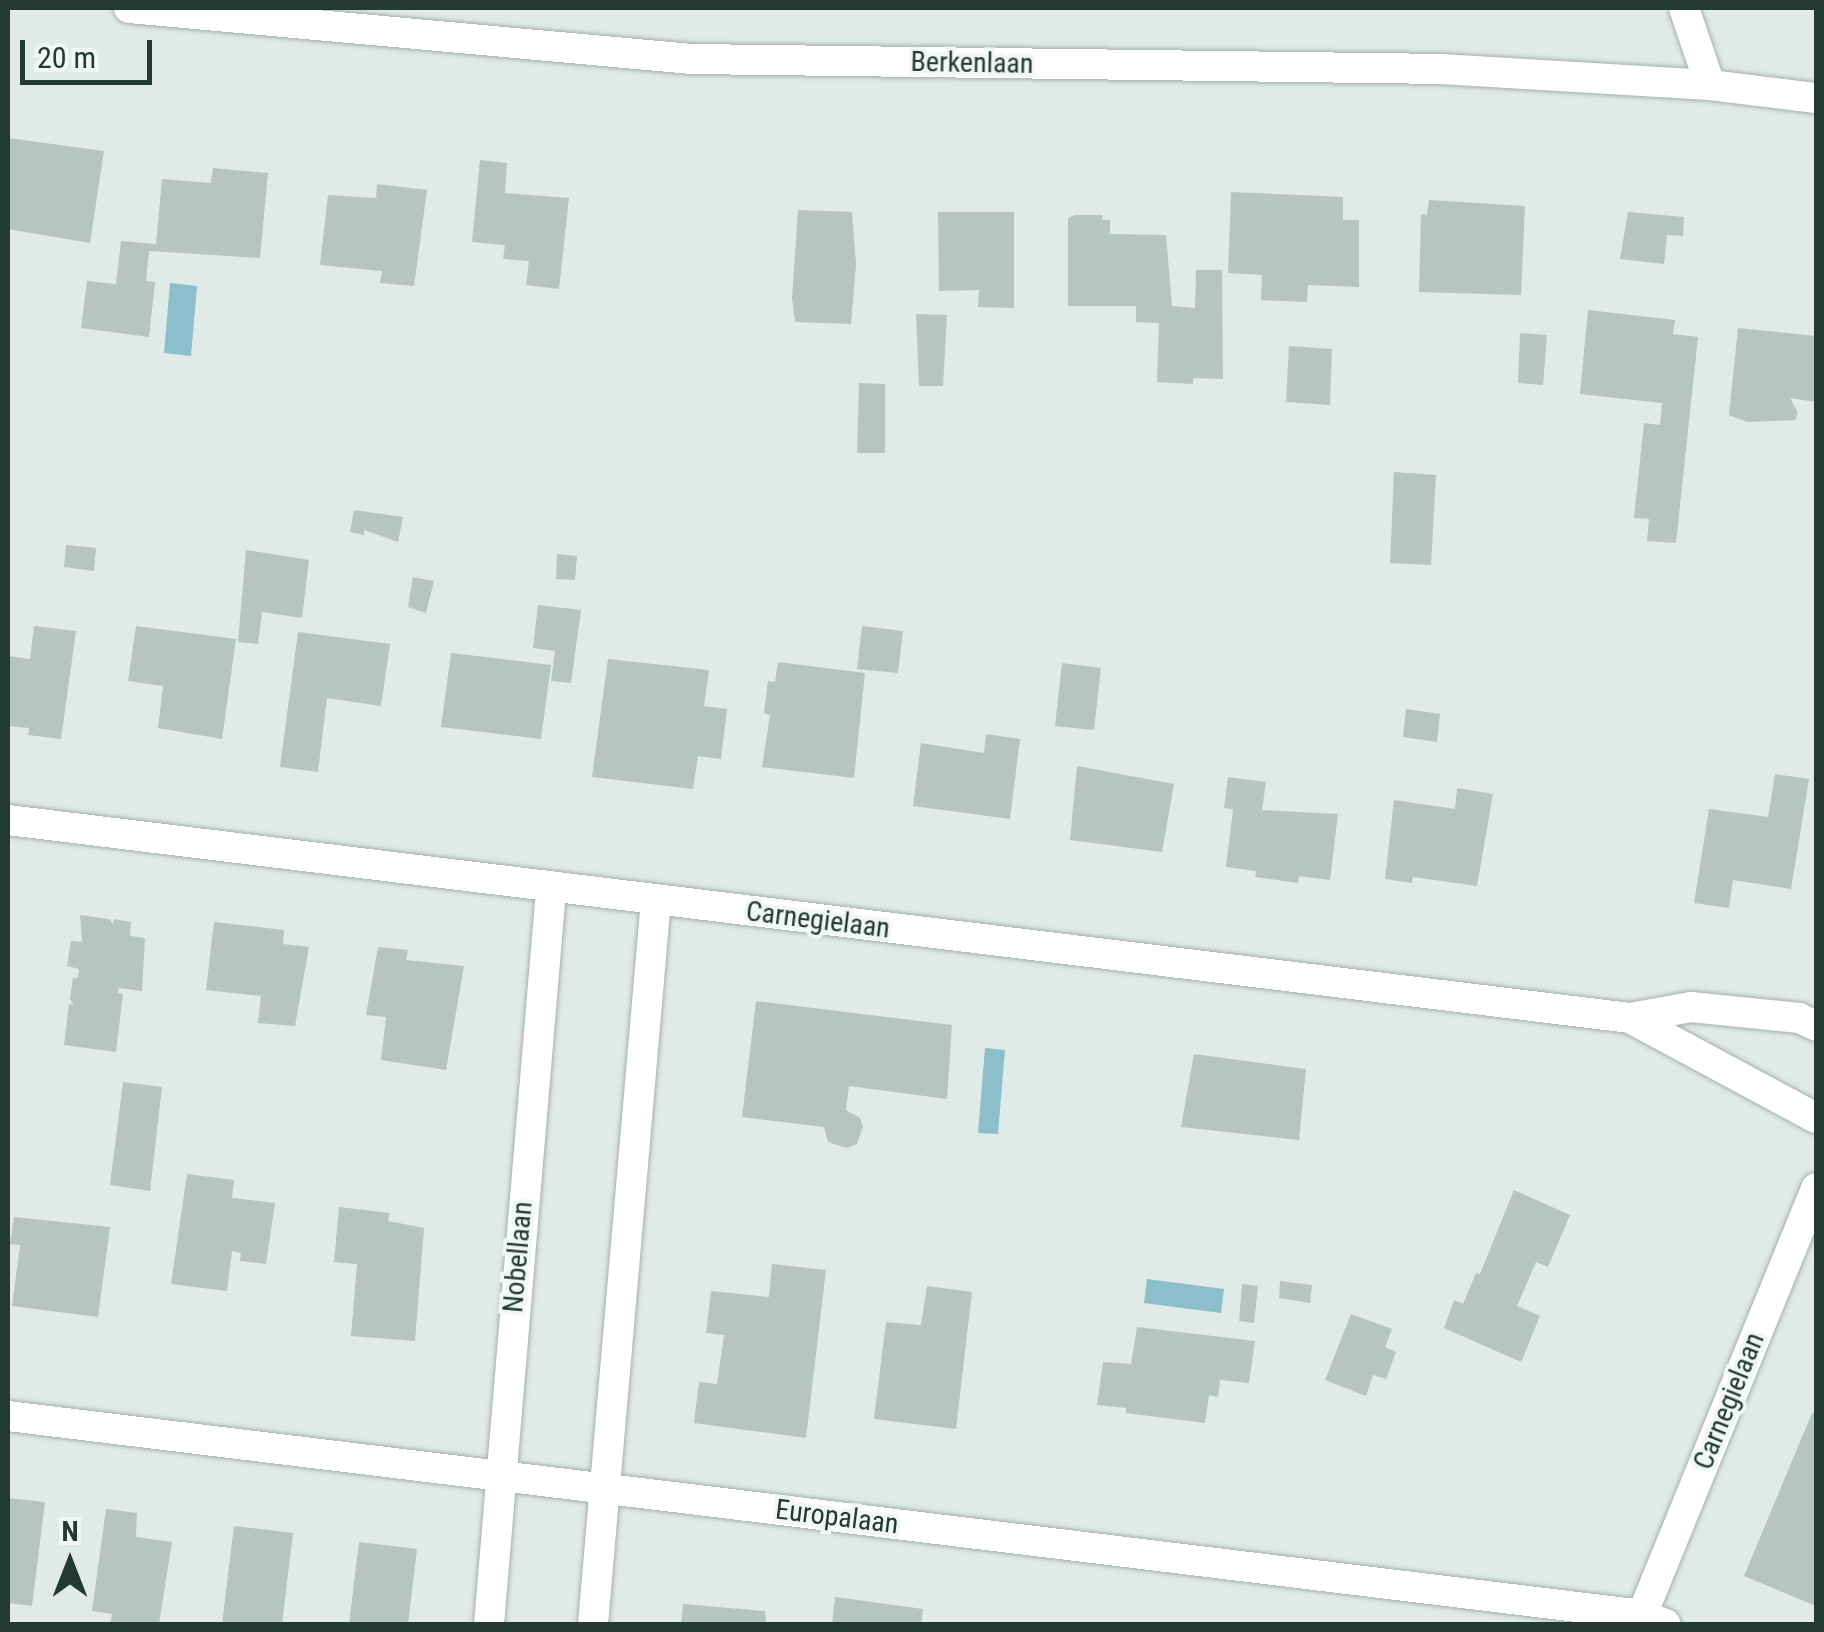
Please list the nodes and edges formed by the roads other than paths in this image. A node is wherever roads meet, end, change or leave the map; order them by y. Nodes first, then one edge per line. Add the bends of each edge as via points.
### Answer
1 (129, 8) edge
2 (1684, 8) edge
3 (1710, 84) junction
4 (1816, 98) edge
5 (8, 820) edge
6 (550, 890) junction
7 (656, 900) junction
8 (1630, 1018) junction
9 (1816, 1026) edge
10 (1816, 1118) edge
11 (1816, 1188) edge
12 (8, 1416) edge
13 (500, 1474) junction
14 (604, 1488) junction
15 (1653, 1620) edge
16 (489, 1624) edge
17 (593, 1624) edge

1 - 3 street, Berkenlaan via 692,59 1441,69
2 - 3 street
3 - 4 street, Berkenlaan
5 - 6 street, Carnegielaan
6 - 7 street, Carnegielaan
6 - 13 street, Nobellaan
7 - 8 street, Carnegielaan
7 - 14 street
8 - 9 street, Carnegielaan via 1691,1007 1799,1018
8 - 10 street, Carnegielaan
11 - 15 street, Carnegielaan
12 - 13 street, Europalaan
13 - 14 street, Europalaan
13 - 16 street, Nobellaan
14 - 15 street, Europalaan
14 - 17 street

